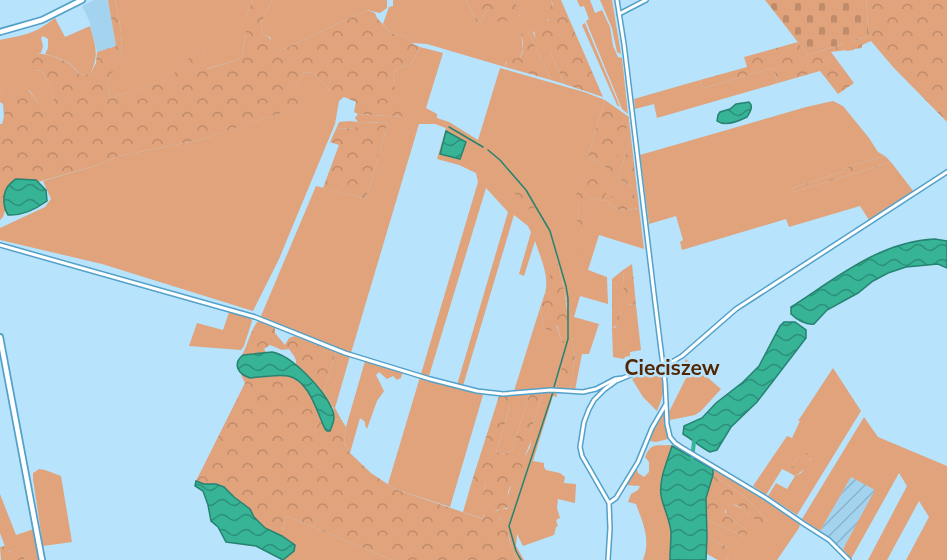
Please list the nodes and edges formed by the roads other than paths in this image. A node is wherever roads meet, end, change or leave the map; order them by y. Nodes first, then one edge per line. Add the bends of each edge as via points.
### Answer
1 (82, 0) edge
2 (617, 0) edge
3 (646, 0) edge
4 (619, 14) junction
5 (0, 32) edge
6 (947, 172) edge
7 (0, 245) edge
8 (0, 338) edge
9 (662, 365) junction
10 (670, 365) dead end
11 (676, 371) dead end
12 (623, 378) junction
13 (666, 404) junction
14 (609, 504) junction
15 (42, 560) edge
16 (608, 560) edge
17 (849, 560) edge

1 - 5 street via 42,20
2 - 4 street
3 - 4 street
4 - 9 street
6 - 9 street via 736,309 682,356
7 - 12 street via 255,317 345,352 477,391 583,392
8 - 15 street
9 - 12 street
9 - 13 street
10 - 11 street
12 - 14 street via 592,402 580,440 582,456
13 - 14 street via 638,462
13 - 17 street via 673,441 829,540
14 - 16 street

